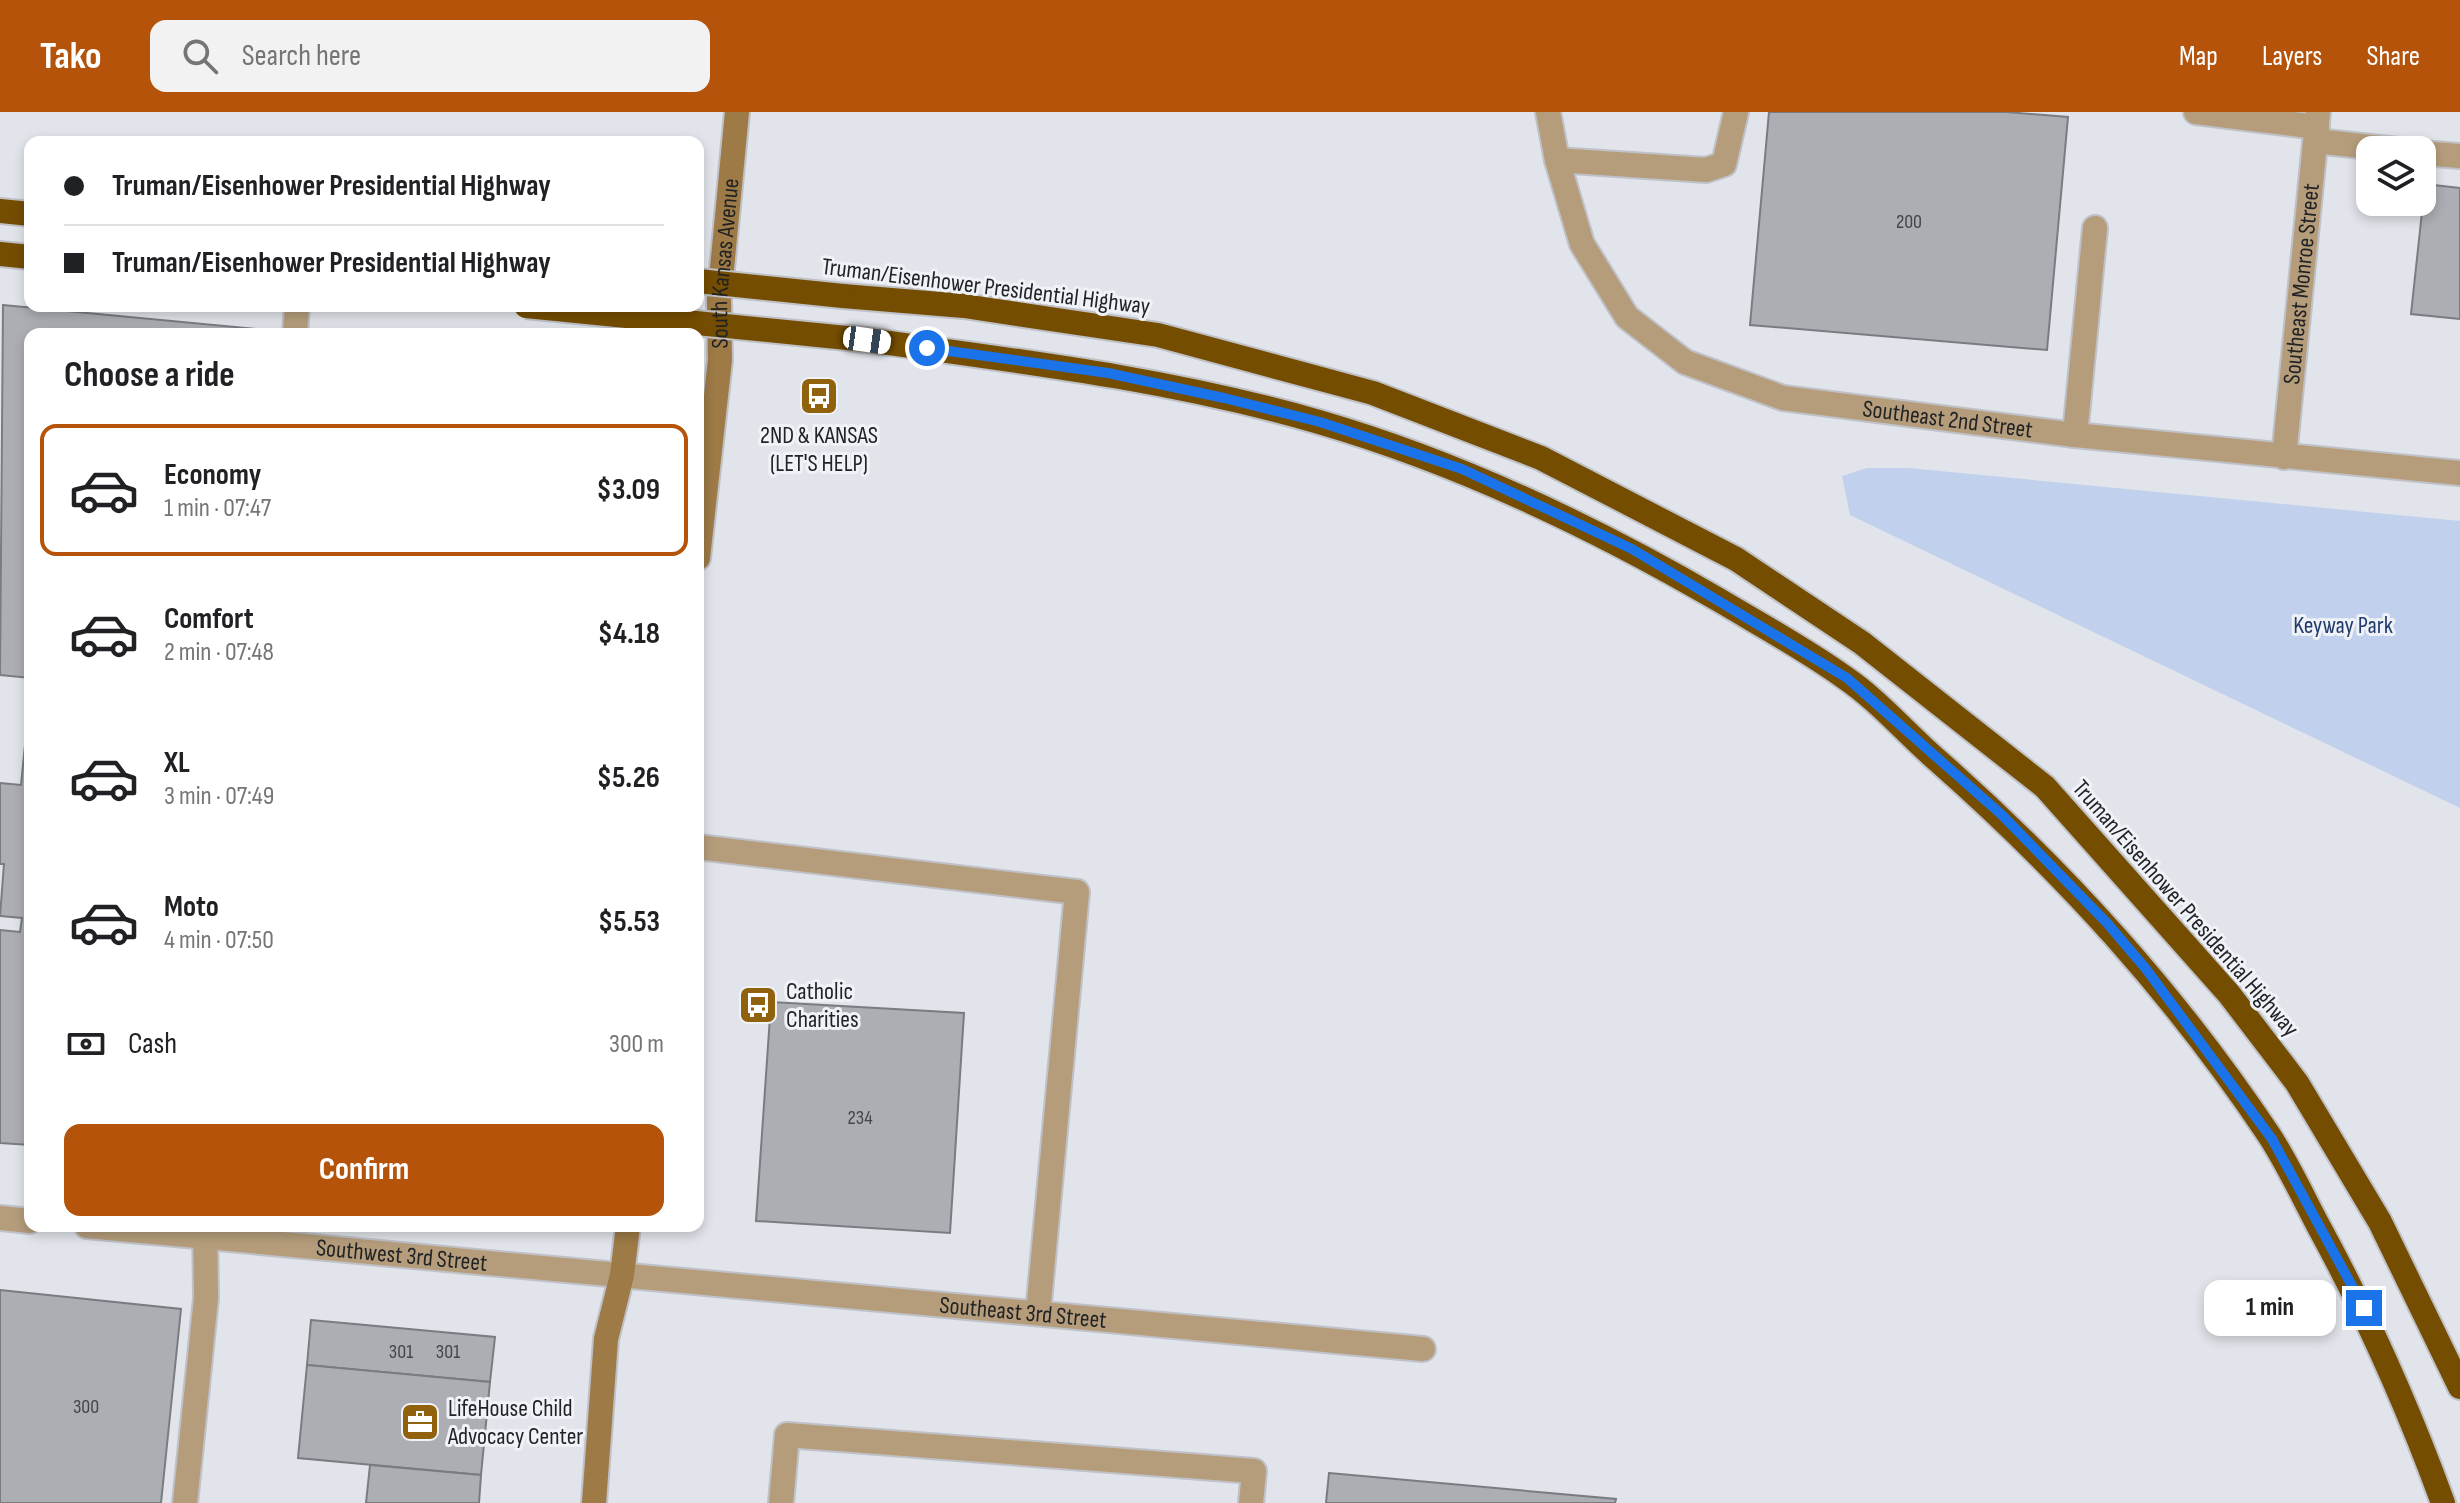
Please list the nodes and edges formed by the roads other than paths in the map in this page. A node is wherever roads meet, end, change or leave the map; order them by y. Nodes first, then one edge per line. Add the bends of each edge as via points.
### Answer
1 (737, 112) edge
2 (1548, 112) edge
3 (1736, 112) edge
4 (2196, 112) edge
5 (2317, 127) edge
6 (2356, 138) edge
7 (2436, 154) edge
8 (2460, 156) edge
9 (1557, 160) junction
10 (0, 211) edge
11 (24, 213) edge
12 (2095, 228) dead end
13 (0, 254) edge
14 (24, 256) edge
15 (704, 282) edge
16 (586, 312) edge
17 (2075, 435) junction
18 (2284, 457) junction
19 (2460, 473) edge
20 (704, 504) edge
21 (704, 848) edge
22 (0, 1218) edge
23 (24, 1220) edge
24 (205, 1232) edge
25 (627, 1232) edge
26 (622, 1275) junction
27 (1038, 1313) junction
28 (1423, 1349) dead end
29 (2460, 1387) edge
30 (185, 1503) edge
31 (594, 1503) edge
32 (781, 1503) edge
33 (1251, 1503) edge
34 (2443, 1503) edge

1 - 20 main road, South Kansas Avenue
2 - 9 street, Southeast 2nd Street
3 - 9 street via 1724,164 1706,170
4 - 5 street
5 - 6 street
5 - 18 street, Southeast Monroe Street
7 - 8 street
9 - 17 street, Southeast 2nd Street via 1582,244 1627,317 1685,362 1783,398
10 - 11 highway
12 - 17 street
13 - 14 highway
15 - 29 highway, Truman/Eisenhower Presidential Highway, bridge via 964,306 1158,335 1373,393 1541,458 1736,559 1862,643 2045,787 2229,994 2297,1083 2380,1222
16 - 34 highway, bridge via 867,340 1108,373 1320,422 1462,469 1632,549 1847,678 2002,815 2107,923 2272,1139 2364,1308
17 - 18 street, Southeast 2nd Street
18 - 19 street, Southeast 2nd Street
21 - 27 street via 1077,892
22 - 23 street
24 - 26 street, Southwest 3rd Street
24 - 30 street via 206,1298
25 - 26 main road
26 - 27 street, Southeast 3rd Street
26 - 31 main road via 606,1339
27 - 28 street, Southeast 3rd Street
32 - 33 street via 787,1435 1254,1471

